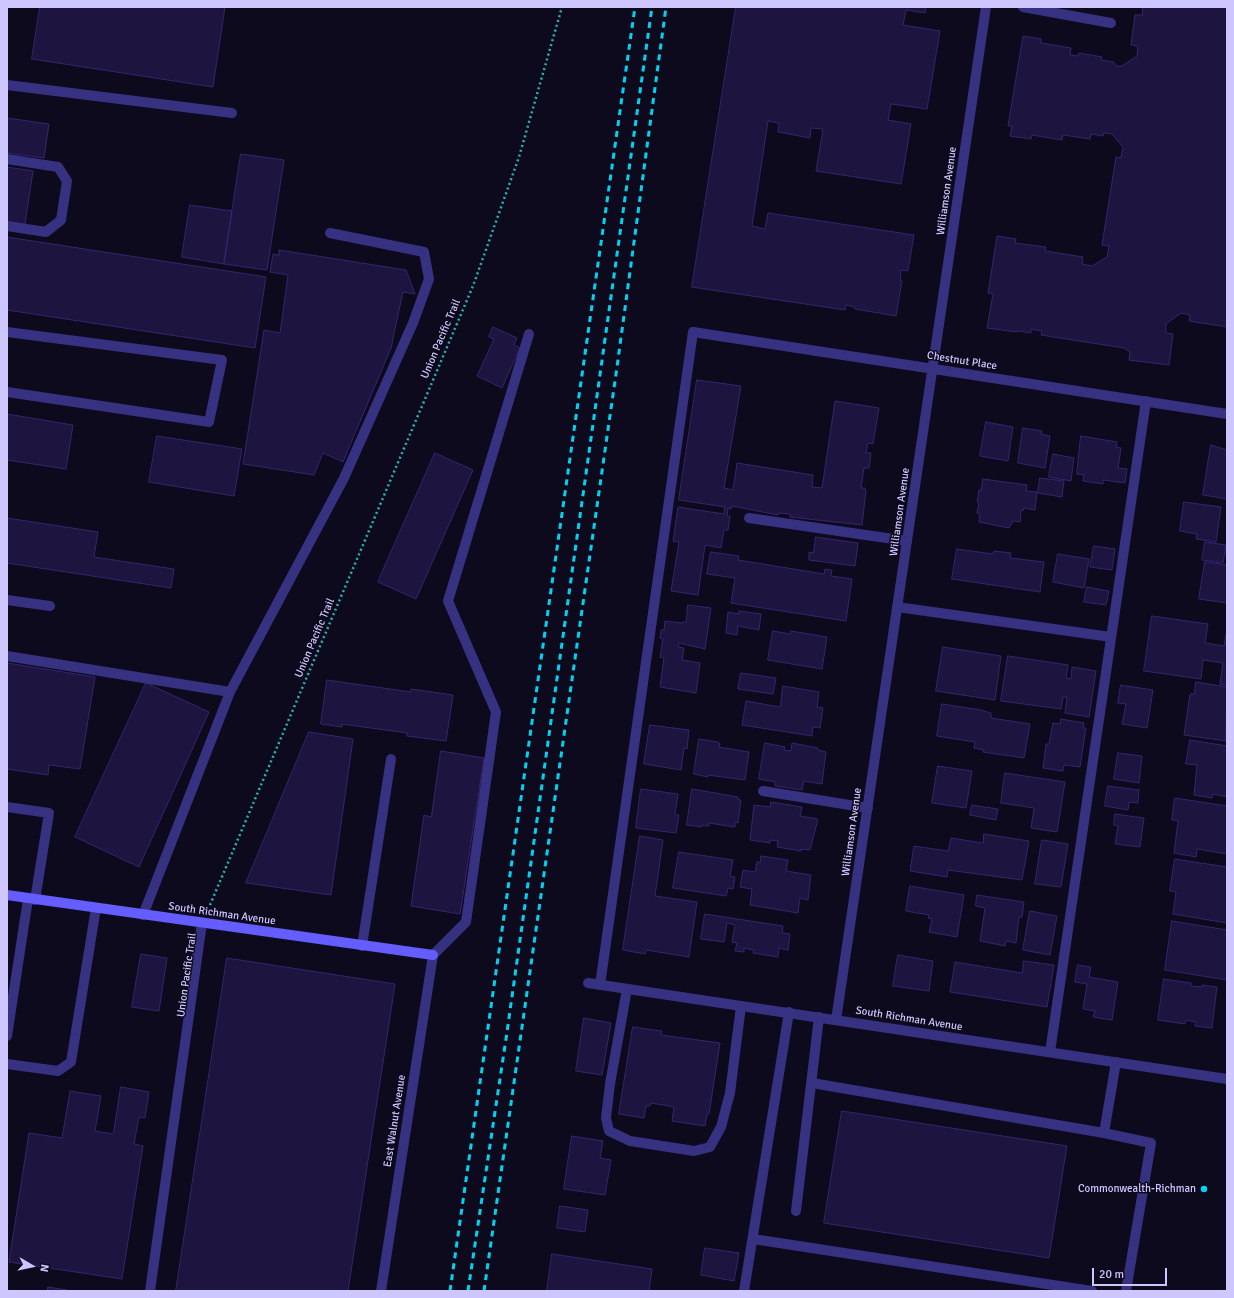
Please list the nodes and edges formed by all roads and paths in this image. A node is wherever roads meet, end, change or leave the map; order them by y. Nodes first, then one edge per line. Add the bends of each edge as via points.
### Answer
1 (562, 7) edge
2 (986, 7) edge
3 (1023, 7) edge
4 (1111, 23) dead end
5 (7, 85) edge
6 (232, 113) dead end
7 (7, 158) edge
8 (7, 226) edge
9 (330, 233) dead end
10 (7, 332) edge
11 (529, 334) dead end
12 (933, 368) junction
13 (7, 392) edge
14 (1146, 401) junction
15 (1227, 414) edge
16 (749, 518) dead end
17 (907, 541) junction
18 (7, 600) edge
19 (50, 606) dead end
20 (897, 607) junction
21 (1111, 637) junction
22 (7, 656) edge
23 (230, 692) junction
24 (391, 759) dead end
25 (763, 791) dead end
26 (7, 807) edge
27 (868, 808) junction
28 (7, 895) edge
29 (32, 899) junction
30 (96, 908) junction
31 (143, 915) junction
32 (202, 923) junction
33 (362, 946) junction
34 (433, 955) junction
35 (588, 983) dead end
36 (600, 985) junction
37 (627, 989) junction
38 (741, 1006) junction
39 (789, 1012) junction
40 (819, 1017) junction
41 (836, 1020) junction
42 (7, 1036) edge
43 (1050, 1052) junction
44 (1116, 1062) junction
45 (7, 1064) edge
46 (1227, 1079) edge
47 (812, 1083) junction
48 (1104, 1133) junction
49 (796, 1212) dead end
50 (753, 1239) junction
51 (150, 1291) edge
52 (381, 1291) edge
53 (744, 1291) edge
54 (1092, 1291) edge
55 (1126, 1291) edge

1 - 32 path, Union Pacific Trail via 519,157 473,286
2 - 12 street, Williamson Avenue
3 - 4 street
5 - 6 street
7 - 8 street via 58,167 67,181 61,220 46,232
9 - 23 street via 424,252 429,279 413,323 344,478
10 - 13 street via 222,360 208,422
11 - 34 street via 448,601 496,712 466,922
12 - 14 street, Chestnut Place
12 - 17 street, Williamson Avenue
12 - 36 street, Chestnut Place via 693,332
14 - 15 street, Chestnut Place
14 - 21 street
16 - 17 street
17 - 20 street, Williamson Avenue
18 - 19 street
20 - 21 street
20 - 27 street, Williamson Avenue
21 - 43 street
22 - 23 street
23 - 31 street
24 - 33 street
25 - 27 street
26 - 29 street via 49,812
27 - 41 street, Williamson Avenue
28 - 29 street, South Richman Avenue
29 - 30 street, South Richman Avenue
29 - 42 street
30 - 31 street, South Richman Avenue
30 - 45 street via 71,1062 58,1071
31 - 32 street, South Richman Avenue
32 - 33 street, South Richman Avenue
32 - 51 street
33 - 34 street, South Richman Avenue
34 - 52 street, East Walnut Avenue
35 - 36 street, South Richman Avenue
36 - 37 street, South Richman Avenue
37 - 38 street, South Richman Avenue
37 - 38 street via 610,1084 606,1118 609,1131 630,1141 694,1151 710,1147 721,1127 730,1093
38 - 39 street, South Richman Avenue
39 - 40 street, South Richman Avenue
39 - 50 street
40 - 41 street, South Richman Avenue
40 - 47 street
41 - 43 street, South Richman Avenue
43 - 44 street, South Richman Avenue
44 - 46 street, South Richman Avenue
44 - 48 street
47 - 48 street
47 - 49 street
48 - 55 street via 1152,1143
50 - 53 street
50 - 54 street

